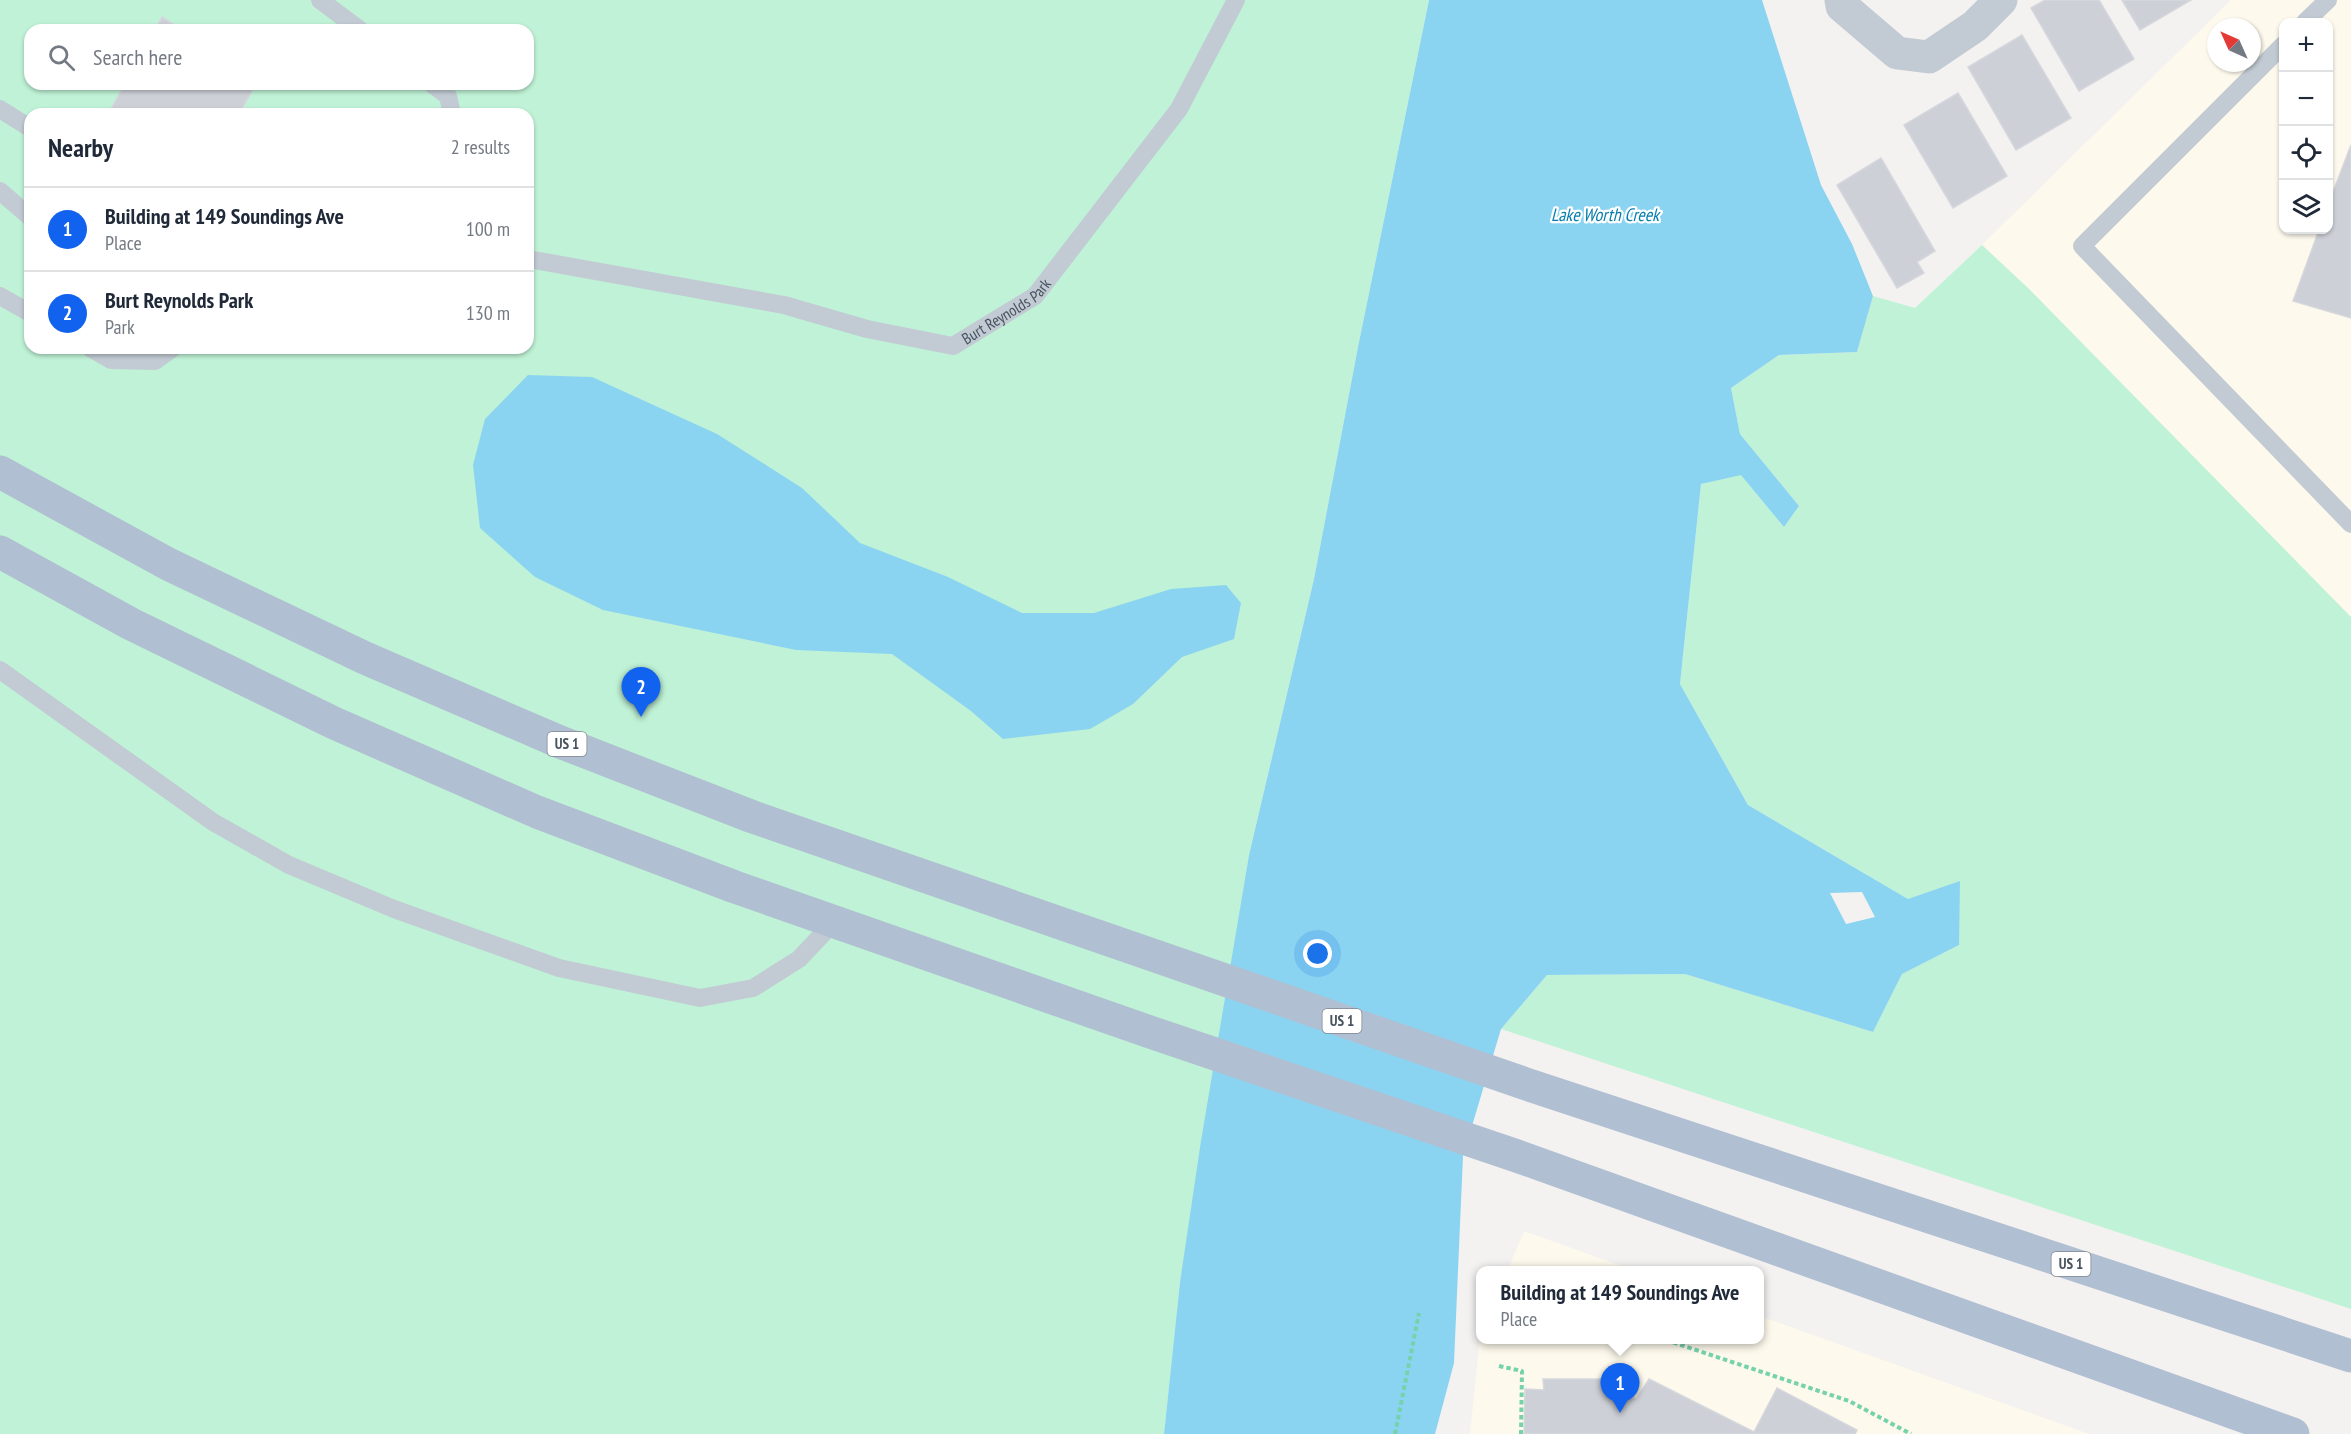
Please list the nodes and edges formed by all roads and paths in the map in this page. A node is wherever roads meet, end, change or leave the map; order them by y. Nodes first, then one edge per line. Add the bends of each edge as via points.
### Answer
1 (320, 0) edge
2 (1236, 0) edge
3 (1841, 0) edge
4 (2001, 0) edge
5 (2328, 0) edge
6 (2309, 18) edge
7 (352, 24) edge
8 (2279, 48) edge
9 (440, 90) edge
10 (451, 108) edge
11 (0, 109) edge
12 (24, 124) edge
13 (0, 191) edge
14 (24, 212) edge
15 (534, 260) edge
16 (0, 296) edge
17 (24, 310) edge
18 (100, 354) edge
19 (165, 354) edge
20 (0, 472) edge
21 (2351, 524) edge
22 (0, 552) edge
23 (0, 670) edge
24 (834, 922) junction
25 (1419, 1314) dead end
26 (1678, 1344) edge
27 (2351, 1356) edge
28 (1499, 1366) dead end
29 (1395, 1434) edge
30 (1521, 1434) edge
31 (1911, 1434) edge
32 (2293, 1434) edge

1 - 7 lane
2 - 15 lane, Burt Reynolds Park via 1179,109 1035,296 953,346 867,329 784,305
3 - 4 street via 1842,6 1898,53 1929,57 1976,26
5 - 6 lane
8 - 21 lane via 2082,246
9 - 10 lane via 448,96
11 - 12 lane
13 - 14 lane
16 - 17 lane
18 - 19 lane via 111,360 155,362
20 - 27 main road, US 1 via 168,564 365,658 560,742 753,817 1526,1084
22 - 24 main road via 131,624 366,737 537,812
23 - 24 lane via 213,822 290,865 394,909 559,968 700,998 753,988 800,959
24 - 32 main road via 1514,1155
25 - 29 path
26 - 31 path via 1849,1401
28 - 30 path via 1522,1371

